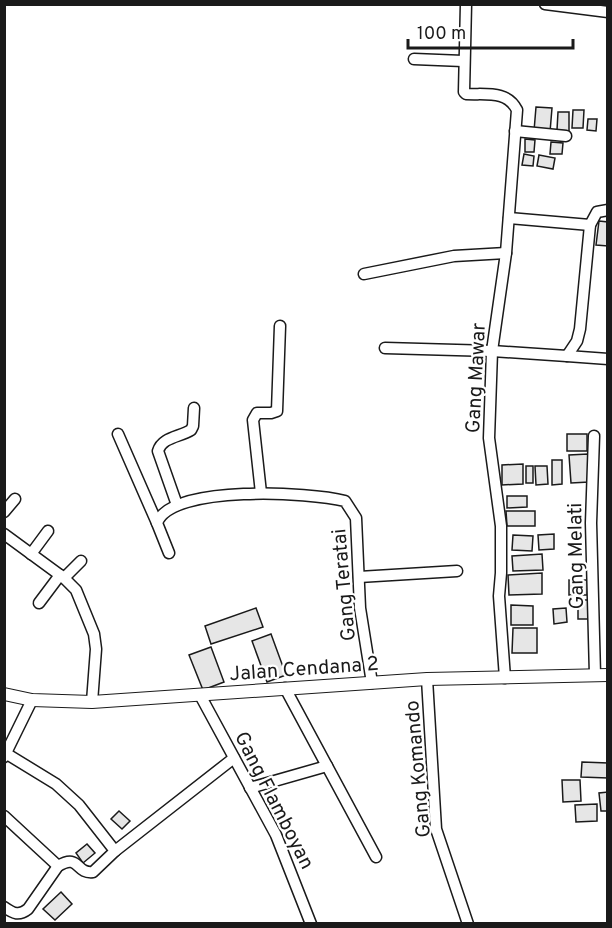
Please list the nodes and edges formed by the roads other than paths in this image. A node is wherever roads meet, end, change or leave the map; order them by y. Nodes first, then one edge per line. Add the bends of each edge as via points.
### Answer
1 (466, 4) edge
2 (545, 4) edge
3 (608, 12) edge
4 (414, 59) dead end
5 (464, 61) junction
6 (515, 130) junction
7 (566, 136) dead end
8 (608, 210) edge
9 (509, 218) junction
10 (590, 225) junction
11 (506, 253) junction
12 (364, 274) dead end
13 (280, 326) dead end
14 (385, 348) dead end
15 (492, 351) junction
16 (567, 356) junction
17 (608, 359) edge
18 (194, 408) dead end
19 (118, 434) dead end
20 (594, 436) dead end
21 (261, 493) junction
22 (15, 500) dead end
23 (177, 505) junction
24 (4, 512) edge
25 (157, 523) junction
26 (48, 531) dead end
27 (4, 534) edge
28 (169, 553) dead end
29 (31, 554) junction
30 (81, 561) dead end
31 (458, 571) dead end
32 (62, 576) junction
33 (359, 577) junction
34 (39, 603) dead end
35 (601, 675) edge
36 (505, 678) junction
37 (427, 679) junction
38 (372, 682) junction
39 (285, 688) junction
40 (4, 694) edge
41 (200, 695) junction
42 (32, 700) junction
43 (92, 702) junction
44 (6, 756) edge
45 (234, 758) junction
46 (327, 766) junction
47 (250, 788) junction
48 (4, 816) edge
49 (115, 851) junction
50 (376, 857) dead end
51 (58, 866) junction
52 (4, 907) edge
53 (25, 918) edge
54 (311, 924) edge
55 (468, 924) edge

1 - 5 street
2 - 3 street
4 - 5 street
5 - 6 street, Gang Mawar via 464,92 508,98 517,110
6 - 7 street
6 - 9 street, Gang Mawar
8 - 10 street via 597,212
9 - 10 street
9 - 11 street, Gang Mawar
10 - 16 street via 580,328
11 - 12 street via 454,256
11 - 15 street, Gang Mawar
13 - 21 street via 278,411 257,412 253,420
14 - 15 street
15 - 16 street
15 - 36 street, Gang Mawar via 489,438 501,526 499,596
16 - 17 street
18 - 23 street via 191,430 162,442 158,451
19 - 25 street
20 - 35 street, Gang Melati via 591,523
21 - 23 street, Gang Teratai via 220,495
21 - 33 street, Gang Teratai via 345,501 356,518
22 - 24 street
23 - 25 street, Gang Teratai via 163,513
25 - 28 street
26 - 29 street
27 - 29 street
29 - 32 street
30 - 32 street
31 - 33 street
32 - 34 street
32 - 43 street via 76,590 94,634
33 - 38 street, Gang Teratai
35 - 36 street, Jalan Cendana 2
36 - 37 street, Jalan Cendana 2
37 - 38 street, Jalan Cendana 2
37 - 55 street, Gang Komando via 436,829
38 - 39 street, Jalan Cendana 2
39 - 41 street, Jalan Cendana 2
39 - 46 street
40 - 42 street, Jalan Cendana 2
41 - 43 street, Jalan Cendana 2
41 - 45 street, Gang Flamboyan
42 - 43 street, Jalan Cendana 2
42 - 44 street
44 - 49 street via 56,784 79,805
45 - 47 street, Gang Flamboyan
45 - 49 street
46 - 47 street
46 - 50 street
47 - 54 street, Gang Flamboyan via 276,835
48 - 51 street
49 - 51 street via 93,873 72,861
51 - 53 street
52 - 53 street

